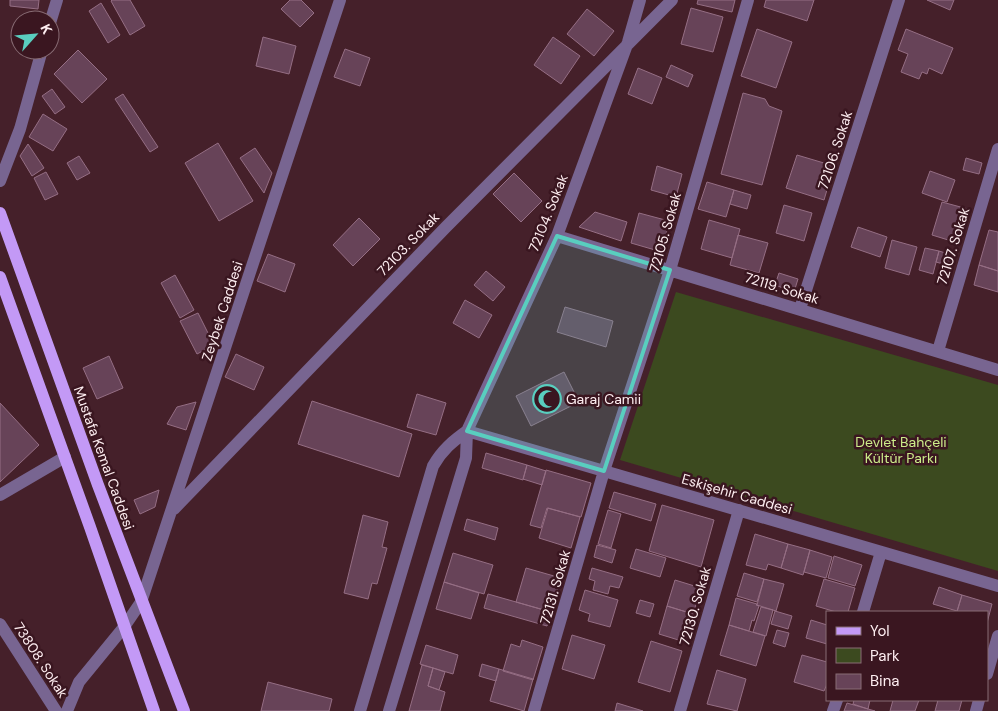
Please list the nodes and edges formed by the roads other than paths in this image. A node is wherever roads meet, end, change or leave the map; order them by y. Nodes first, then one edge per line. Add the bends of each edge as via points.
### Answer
1 (340, 0) edge
2 (640, 0) edge
3 (672, 0) edge
4 (748, 0) edge
5 (899, 0) edge
6 (628, 42) junction
7 (39, 60) edge
8 (998, 149) edge
9 (0, 180) edge
10 (0, 213) edge
11 (557, 236) junction
12 (670, 270) junction
13 (1, 280) edge
14 (800, 309) junction
15 (938, 351) junction
16 (998, 370) edge
17 (467, 431) junction
18 (65, 457) junction
19 (604, 471) junction
20 (0, 495) edge
21 (739, 510) junction
22 (171, 513) junction
23 (881, 552) junction
24 (998, 586) edge
25 (141, 602) junction
26 (863, 611) edge
27 (0, 624) edge
28 (124, 627) junction
29 (998, 636) edge
30 (988, 671) edge
31 (56, 711) edge
32 (67, 711) edge
33 (154, 711) edge
34 (184, 711) edge
35 (360, 711) edge
36 (389, 711) edge
37 (534, 711) edge
38 (680, 711) edge

1 - 22 street, Zeybek Caddesi
2 - 6 street, 72104. Sokak
3 - 6 street, 72103. Sokak
4 - 12 street, 72105. Sokak
5 - 14 street, 72106. Sokak
6 - 11 street, 72104. Sokak
6 - 22 street, 72103. Sokak
7 - 9 street via 20,129
8 - 15 street, 72107. Sokak
10 - 25 main road, Mustafa Kemal Caddesi
11 - 12 street, 72119. Sokak
11 - 17 street, 72104. Sokak
12 - 14 street, 72119. Sokak
12 - 19 street, 72105. Sokak
13 - 18 main road
14 - 15 street, 72119. Sokak
15 - 16 street, 72119. Sokak
17 - 19 street, Eskişehir Caddesi
17 - 35 street via 450,443 433,466
17 - 36 street via 466,458
18 - 20 street
18 - 28 main road
19 - 21 street, Eskişehir Caddesi
19 - 37 street, 72131. Sokak
21 - 23 street, Eskişehir Caddesi
21 - 38 street, 72130. Sokak
22 - 25 street, Zeybek Caddesi
23 - 24 street, Eskişehir Caddesi
23 - 26 street
25 - 28 street, Zeybek Caddesi
25 - 34 main road, Mustafa Kemal Caddesi
27 - 31 street, 73808. Sokak
28 - 32 street, Zeybek Caddesi via 79,682
28 - 33 main road
29 - 30 street

